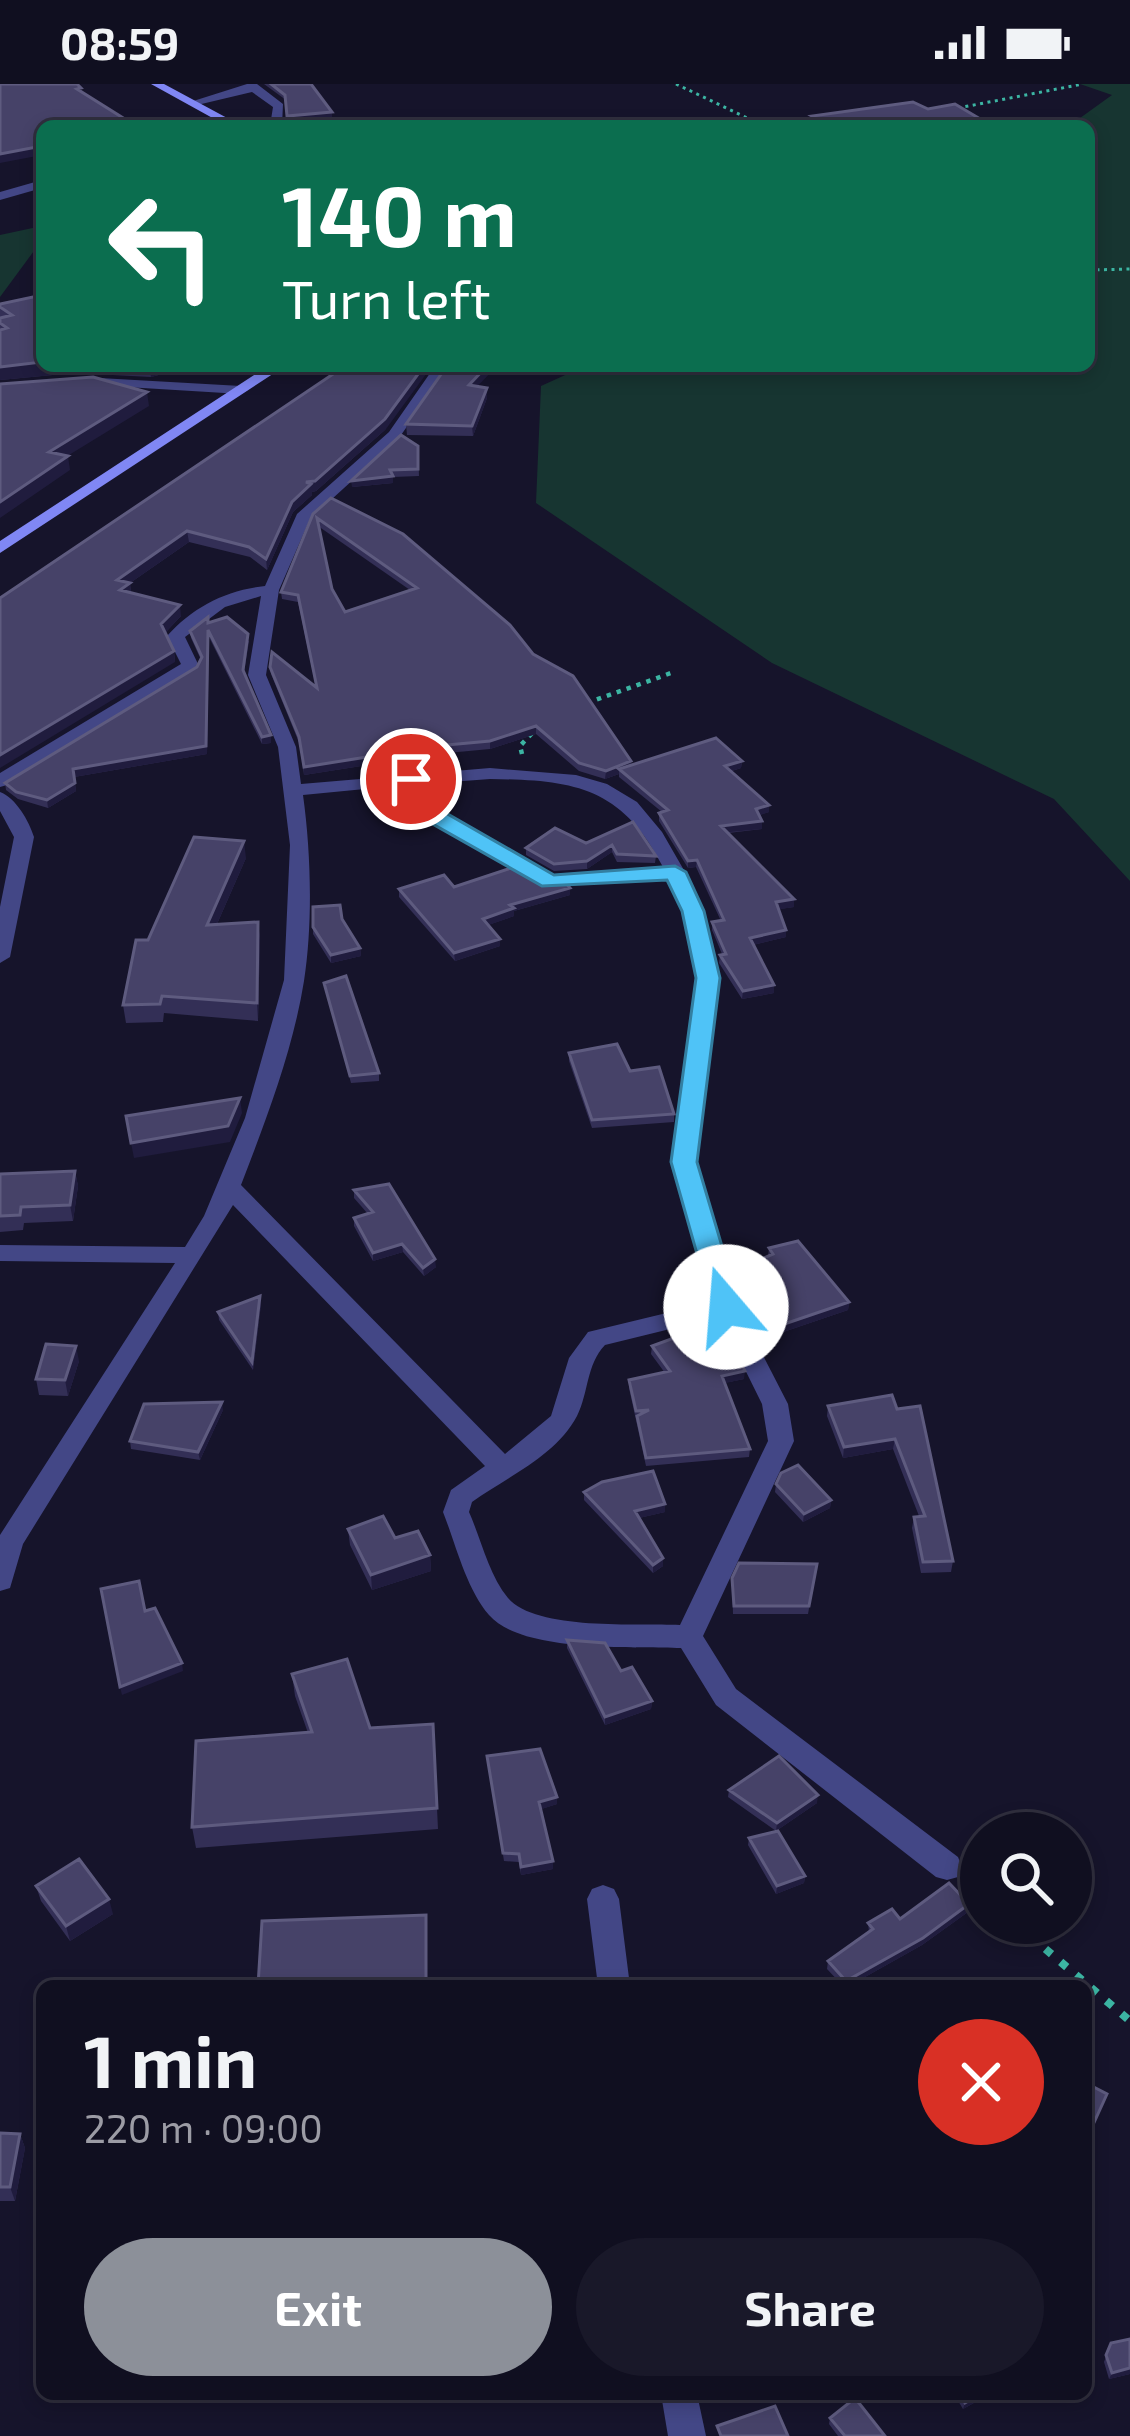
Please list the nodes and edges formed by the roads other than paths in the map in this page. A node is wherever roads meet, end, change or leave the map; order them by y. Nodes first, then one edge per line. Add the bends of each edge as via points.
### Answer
1 (156, 84) edge
2 (253, 86) edge
3 (193, 103) junction
4 (225, 120) edge
5 (277, 120) edge
6 (36, 186) edge
7 (0, 196) edge
8 (269, 372) edge
9 (438, 372) edge
10 (62, 382) edge
11 (241, 390) junction
12 (0, 548) edge
13 (272, 590) junction
14 (411, 779) junction
15 (0, 781) edge
16 (293, 790) junction
17 (0, 798) edge
18 (675, 872) junction
19 (0, 957) edge
20 (228, 1186) junction
21 (0, 1253) edge
22 (192, 1255) junction
23 (726, 1307) junction
24 (500, 1465) junction
25 (0, 1580) edge
26 (689, 1637) junction
27 (947, 1867) dead end
28 (603, 1899) dead end
29 (613, 1980) edge
30 (680, 2400) edge
31 (687, 2436) edge

1 - 3 main road
2 - 3 street
2 - 5 street via 280,106
3 - 4 main road
6 - 7 street
8 - 11 main road
9 - 13 street via 394,435 303,518
10 - 11 street
11 - 12 main road
13 - 15 street via 211,606 176,636 190,666
13 - 16 street via 257,675 287,747
14 - 16 street
14 - 18 street via 439,818 550,882
14 - 18 street via 526,776 598,786 658,838
16 - 20 street via 300,845 294,980
17 - 19 street via 24,837
18 - 23 street via 708,978 684,1162
20 - 22 street
20 - 24 street
21 - 22 street
22 - 25 street via 10,1542
23 - 24 street via 597,1338 581,1351 564,1419
23 - 26 street via 775,1404 781,1441
24 - 26 street via 460,1497 456,1512 513,1621
26 - 27 street via 726,1697
28 - 29 street
30 - 31 street

